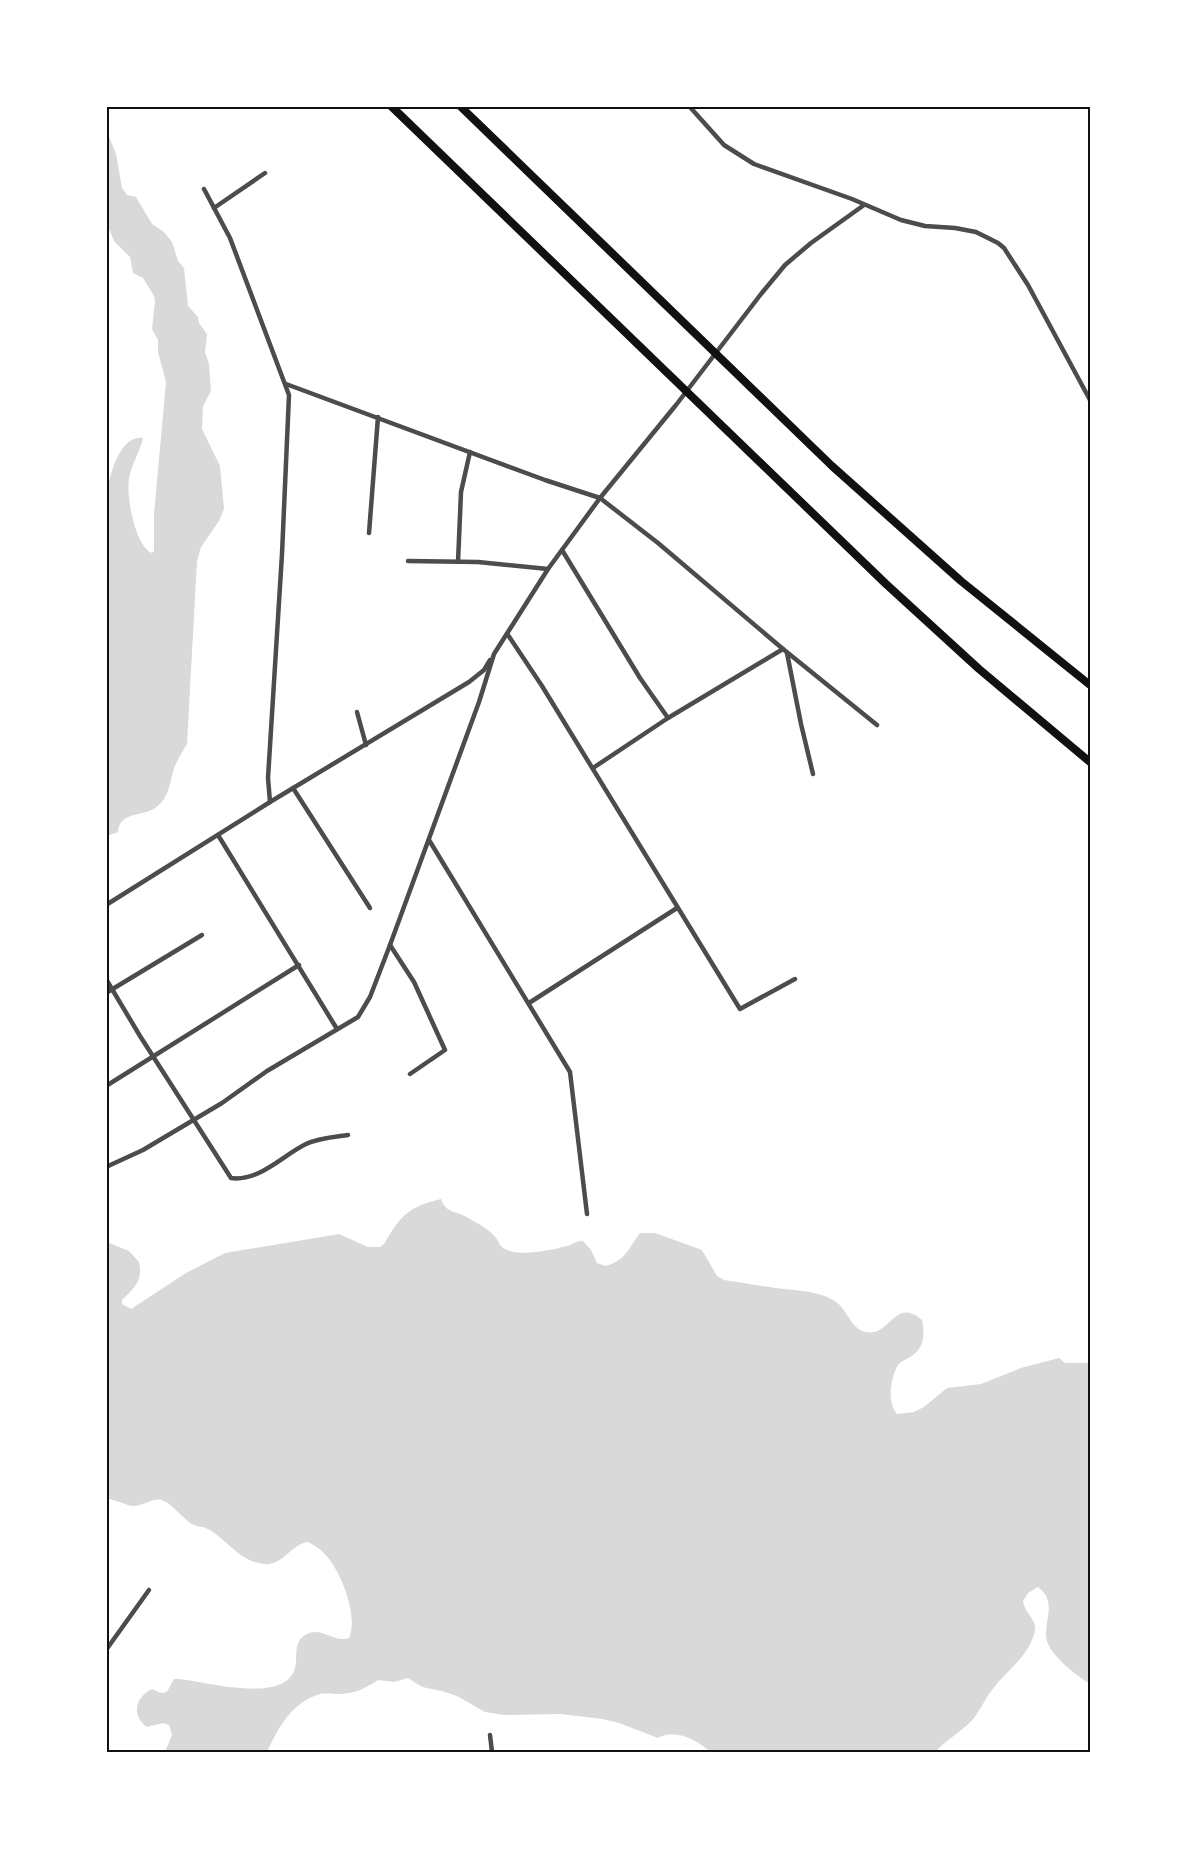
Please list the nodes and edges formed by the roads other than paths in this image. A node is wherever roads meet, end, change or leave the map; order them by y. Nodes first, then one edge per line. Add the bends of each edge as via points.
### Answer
1 (391, 106) edge
2 (460, 106) edge
3 (688, 106) edge
4 (265, 173) dead end
5 (204, 189) dead end
6 (864, 205) junction
7 (214, 208) junction
8 (286, 384) junction
9 (1090, 400) edge
10 (378, 417) junction
11 (470, 452) junction
12 (600, 498) junction
13 (369, 532) dead end
14 (562, 550) junction
15 (408, 561) dead end
16 (458, 562) junction
17 (548, 569) junction
18 (508, 635) junction
19 (785, 651) junction
20 (494, 654) junction
21 (1090, 685) edge
22 (357, 712) dead end
23 (668, 718) junction
24 (877, 725) dead end
25 (366, 745) junction
26 (1090, 762) edge
27 (592, 768) junction
28 (813, 774) dead end
29 (293, 788) junction
30 (270, 802) junction
31 (218, 836) junction
32 (429, 840) junction
33 (106, 905) edge
34 (370, 908) dead end
35 (677, 908) junction
36 (202, 935) dead end
37 (390, 945) junction
38 (299, 965) junction
39 (106, 979) edge
40 (795, 979) dead end
41 (112, 990) junction
42 (106, 993) edge
43 (529, 1003) junction
44 (337, 1029) junction
45 (153, 1057) junction
46 (410, 1074) dead end
47 (106, 1086) edge
48 (195, 1118) junction
49 (348, 1135) dead end
50 (106, 1167) edge
51 (587, 1214) dead end
52 (149, 1590) dead end
53 (106, 1650) edge
54 (490, 1735) dead end
55 (492, 1752) edge

1 - 26 highway via 886,584
2 - 21 highway via 832,465 961,582
3 - 6 street via 724,145 754,164
4 - 7 street
5 - 7 street
6 - 9 street via 925,226 976,232 1004,248
6 - 12 street via 785,265
7 - 8 street via 230,238
8 - 10 street
8 - 30 street via 289,406 268,778
10 - 11 street
10 - 13 street
11 - 12 street
11 - 16 street via 461,492
12 - 14 street
12 - 19 street
14 - 17 street
14 - 23 street
15 - 16 street
16 - 17 street
17 - 18 street
18 - 20 street
18 - 27 street
19 - 23 street
19 - 24 street
19 - 28 street
20 - 25 street via 484,670 469,682
20 - 32 street
22 - 25 street
23 - 27 street
25 - 29 street
27 - 35 street
29 - 30 street
29 - 34 street
30 - 31 street
31 - 33 street
31 - 38 street
32 - 37 street
32 - 43 street
35 - 40 street via 740,1009
35 - 43 street
36 - 41 street
37 - 44 street via 364,1008 358,1017
37 - 46 street via 414,982 446,1050
38 - 44 street
38 - 45 street
39 - 41 street
41 - 42 street
41 - 45 street
43 - 51 street via 572,1076
44 - 48 street
45 - 47 street
45 - 48 street
48 - 49 street via 231,1178 253,1175 308,1143
48 - 50 street
52 - 53 street
54 - 55 street

